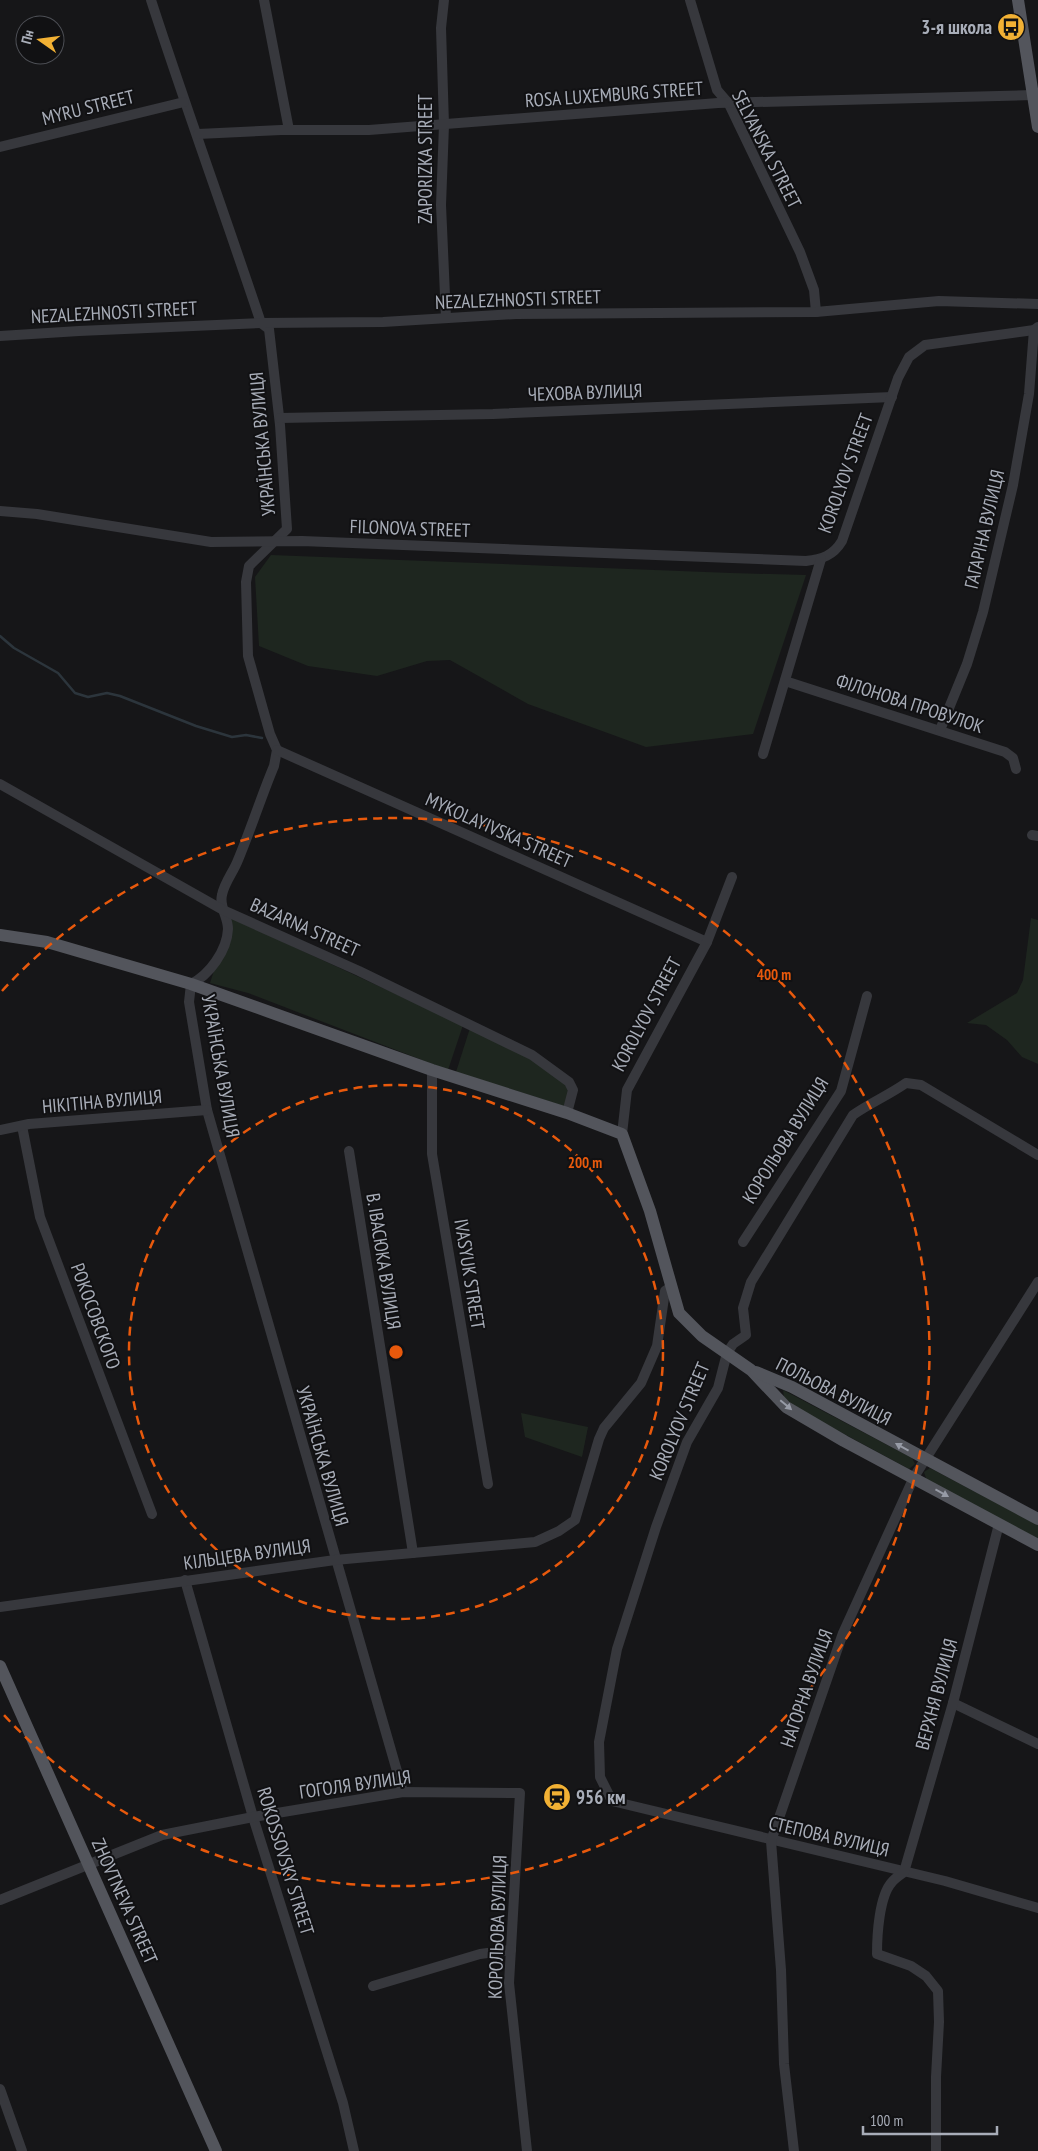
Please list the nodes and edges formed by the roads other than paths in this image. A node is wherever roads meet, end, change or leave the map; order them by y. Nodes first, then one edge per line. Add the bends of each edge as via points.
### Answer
1 (151, 0) edge
2 (264, 0) edge
3 (444, 0) edge
4 (690, 0) edge
5 (1018, 0) edge
6 (1033, 94) junction
7 (184, 102) junction
8 (728, 104) junction
9 (444, 125) junction
10 (1038, 127) edge
11 (289, 130) junction
12 (198, 134) junction
13 (0, 147) edge
14 (1038, 304) edge
15 (816, 312) junction
16 (446, 318) junction
17 (261, 323) junction
18 (1037, 329) edge
19 (0, 336) edge
20 (892, 397) junction
21 (280, 418) junction
22 (0, 511) edge
23 (270, 543) junction
24 (821, 559) junction
25 (785, 681) junction
26 (940, 730) junction
27 (277, 750) junction
28 (763, 754) dead end
29 (1016, 768) dead end
30 (0, 784) edge
31 (732, 878) dead end
32 (222, 910) junction
33 (0, 935) edge
34 (707, 942) junction
35 (191, 984) junction
36 (866, 996) dead end
37 (432, 1070) junction
38 (207, 1110) junction
39 (567, 1112) junction
40 (22, 1126) junction
41 (0, 1130) edge
42 (622, 1134) junction
43 (349, 1151) dead end
44 (1038, 1155) edge
45 (743, 1242) dead end
46 (1038, 1282) edge
47 (671, 1288) junction
48 (726, 1353) junction
49 (751, 1370) junction
50 (925, 1460) junction
51 (914, 1478) junction
52 (488, 1484) dead end
53 (152, 1514) dead end
54 (1038, 1519) edge
55 (999, 1524) junction
56 (1038, 1545) edge
57 (413, 1553) junction
58 (335, 1560) junction
59 (185, 1580) junction
60 (0, 1607) edge
61 (0, 1666) edge
62 (954, 1703) junction
63 (1038, 1744) edge
64 (403, 1792) junction
65 (520, 1793) joint
66 (612, 1802) joint
67 (254, 1817) junction
68 (771, 1841) junction
69 (90, 1865) junction
70 (904, 1872) junction
71 (0, 1900) edge
72 (1038, 1908) edge
73 (511, 1950) junction
74 (373, 1986) dead end
75 (0, 2089) edge
76 (526, 2150) edge
77 (22, 2151) edge
78 (216, 2151) edge
79 (354, 2151) edge
80 (515, 2151) edge
81 (794, 2151) edge
82 (936, 2151) edge

1 - 7 street, УКРАЇНСЬКА ВУЛИЦЯ
2 - 11 street
3 - 9 street, ZAPORIZKA STREET via 441,28
4 - 8 street, SELYANSKA STREET via 717,90
5 - 6 main road
6 - 8 street, ROSA LUXEMBURG STREET
6 - 10 main road
7 - 12 street, УКРАЇНСЬКА ВУЛИЦЯ
7 - 13 street, MYRU STREET
8 - 9 street, ROSA LUXEMBURG STREET
8 - 15 street, SELYANSKA STREET via 800,252 814,290
9 - 11 street, ROSA LUXEMBURG STREET via 369,130
9 - 16 street, ZAPORIZKA STREET via 441,204
11 - 12 street, ROSA LUXEMBURG STREET
12 - 17 street, УКРАЇНСЬКА ВУЛИЦЯ
14 - 15 street, NEZALEZHNOSTI STREET via 939,301
15 - 16 street, NEZALEZHNOSTI STREET via 516,314
16 - 17 street, NEZALEZHNOSTI STREET
17 - 19 street, NEZALEZHNOSTI STREET
17 - 21 street, УКРАЇНСЬКА ВУЛИЦЯ via 269,329
18 - 20 street, KOROLYOV STREET via 925,345 909,357
18 - 26 street, ГАГАРІНА ВУЛИЦЯ via 1013,485 985,603 967,664
20 - 21 street, ЧЕХОВА ВУЛИЦЯ via 493,414
20 - 24 street, KOROLYOV STREET via 842,542
21 - 23 street, УКРАЇНСЬКА ВУЛИЦЯ via 286,528
22 - 23 street, FILONOVA STREET via 211,542
23 - 24 street, FILONOVA STREET via 302,541 806,561
23 - 27 street, УКРАЇНСЬКА ВУЛИЦЯ via 249,566 246,582 248,656
24 - 25 street, KOROLYOV STREET
25 - 26 street, ФІЛОНОВА ПРОВУЛОК
25 - 28 street, KOROLYOV STREET
26 - 29 street, ФІЛОНОВА ПРОВУЛОК via 1005,752 1013,758
27 - 32 street, УКРАЇНСЬКА ВУЛИЦЯ via 239,860 222,895
27 - 34 street, MYKOLAYIVSKA STREET
30 - 32 street, BAZARNA STREET
31 - 34 street, KOROLYOV STREET
32 - 35 street, УКРАЇНСЬКА ВУЛИЦЯ via 228,928 223,946 204,977
32 - 39 street, BAZARNA STREET via 359,971 532,1055 569,1082 573,1090
33 - 35 main road via 47,942
34 - 42 street, KOROLYOV STREET via 627,1090
35 - 37 main road
35 - 38 street, УКРАЇНСЬКА ВУЛИЦЯ via 189,1002
36 - 45 street, КОРОЛЬОВА ВУЛИЦЯ via 841,1091
37 - 39 main road
37 - 52 street, IVASYUK STREET via 432,1154
38 - 40 street, НІКІТІНА ВУЛИЦЯ
38 - 58 street, УКРАЇНСЬКА ВУЛИЦЯ
39 - 42 main road
40 - 41 street, НІКІТІНА ВУЛИЦЯ
40 - 53 street, РОКОСОВСКОГО via 40,1217
42 - 47 main road, KOROLYOV STREET via 650,1211
43 - 57 street, В. ІВАСЮКА ВУЛИЦЯ
44 - 48 street, KOROLYOV STREET via 921,1086 906,1082 853,1115 751,1282 743,1308 746,1335
46 - 50 street, НАГОРНА ВУЛИЦЯ
47 - 48 main road, KOROLYOV STREET via 679,1313 702,1336
47 - 57 street, КІЛЬЦЕВА ВУЛИЦЯ via 665,1291 662,1301 657,1346 641,1383 604,1428 574,1520 559,1531 530,1543
48 - 49 main road, KOROLYOV STREET
48 - 66 street, KOROLYOV STREET via 718,1388 687,1442 670,1487 617,1649 599,1742 600,1777
50 -> 49 main road, ПОЛЬОВА ВУЛИЦЯ via 792,1387
49 -> 51 main road, ПОЛЬОВА ВУЛИЦЯ via 786,1407
50 - 51 street, НАГОРНА ВУЛИЦЯ
50 - 54 main road, ПОЛЬОВА ВУЛИЦЯ
51 -> 55 main road, ПОЛЬОВА ВУЛИЦЯ
51 - 68 street, НАГОРНА ВУЛИЦЯ via 843,1633
55 - 56 main road, ПОЛЬОВА ВУЛИЦЯ
55 - 62 street, ВЕРХНЯ ВУЛИЦЯ
57 - 58 street, КІЛЬЦЕВА ВУЛИЦЯ
58 - 59 street, КІЛЬЦЕВА ВУЛИЦЯ
58 - 64 street, УКРАЇНСЬКА ВУЛИЦЯ
59 - 60 street, КІЛЬЦЕВА ВУЛИЦЯ
59 - 67 street, ROKOSSOVSKY STREET
61 - 69 main road, ZHOVTNEVA STREET
62 - 63 street
62 - 70 street, ВЕРХНЯ ВУЛИЦЯ
64 - 65 street, ГОГОЛЯ ВУЛИЦЯ
64 - 67 street, ГОГОЛЯ ВУЛИЦЯ
65 - 73 street, КОРОЛЬОВА ВУЛИЦЯ
66 - 68 street, СТЕПОВА ВУЛИЦЯ
67 - 69 street, ГОГОЛЯ ВУЛИЦЯ via 162,1835
67 - 79 street, ROKOSSOVSKY STREET via 343,2103
68 - 70 street, СТЕПОВА ВУЛИЦЯ
68 - 81 street, НАГОРНА ВУЛИЦЯ via 784,2064
69 - 71 street, ГОГОЛЯ ВУЛИЦЯ
69 - 78 main road, ZHOVTNEVA STREET
70 - 72 street, СТЕПОВА ВУЛИЦЯ
70 - 82 street via 890,1883 884,1900 877,1954 911,1966 926,1976 938,1991
73 - 74 street via 480,1954
73 - 76 street, КОРОЛЬОВА ВУЛИЦЯ via 508,1983
75 - 77 street
76 - 80 street

